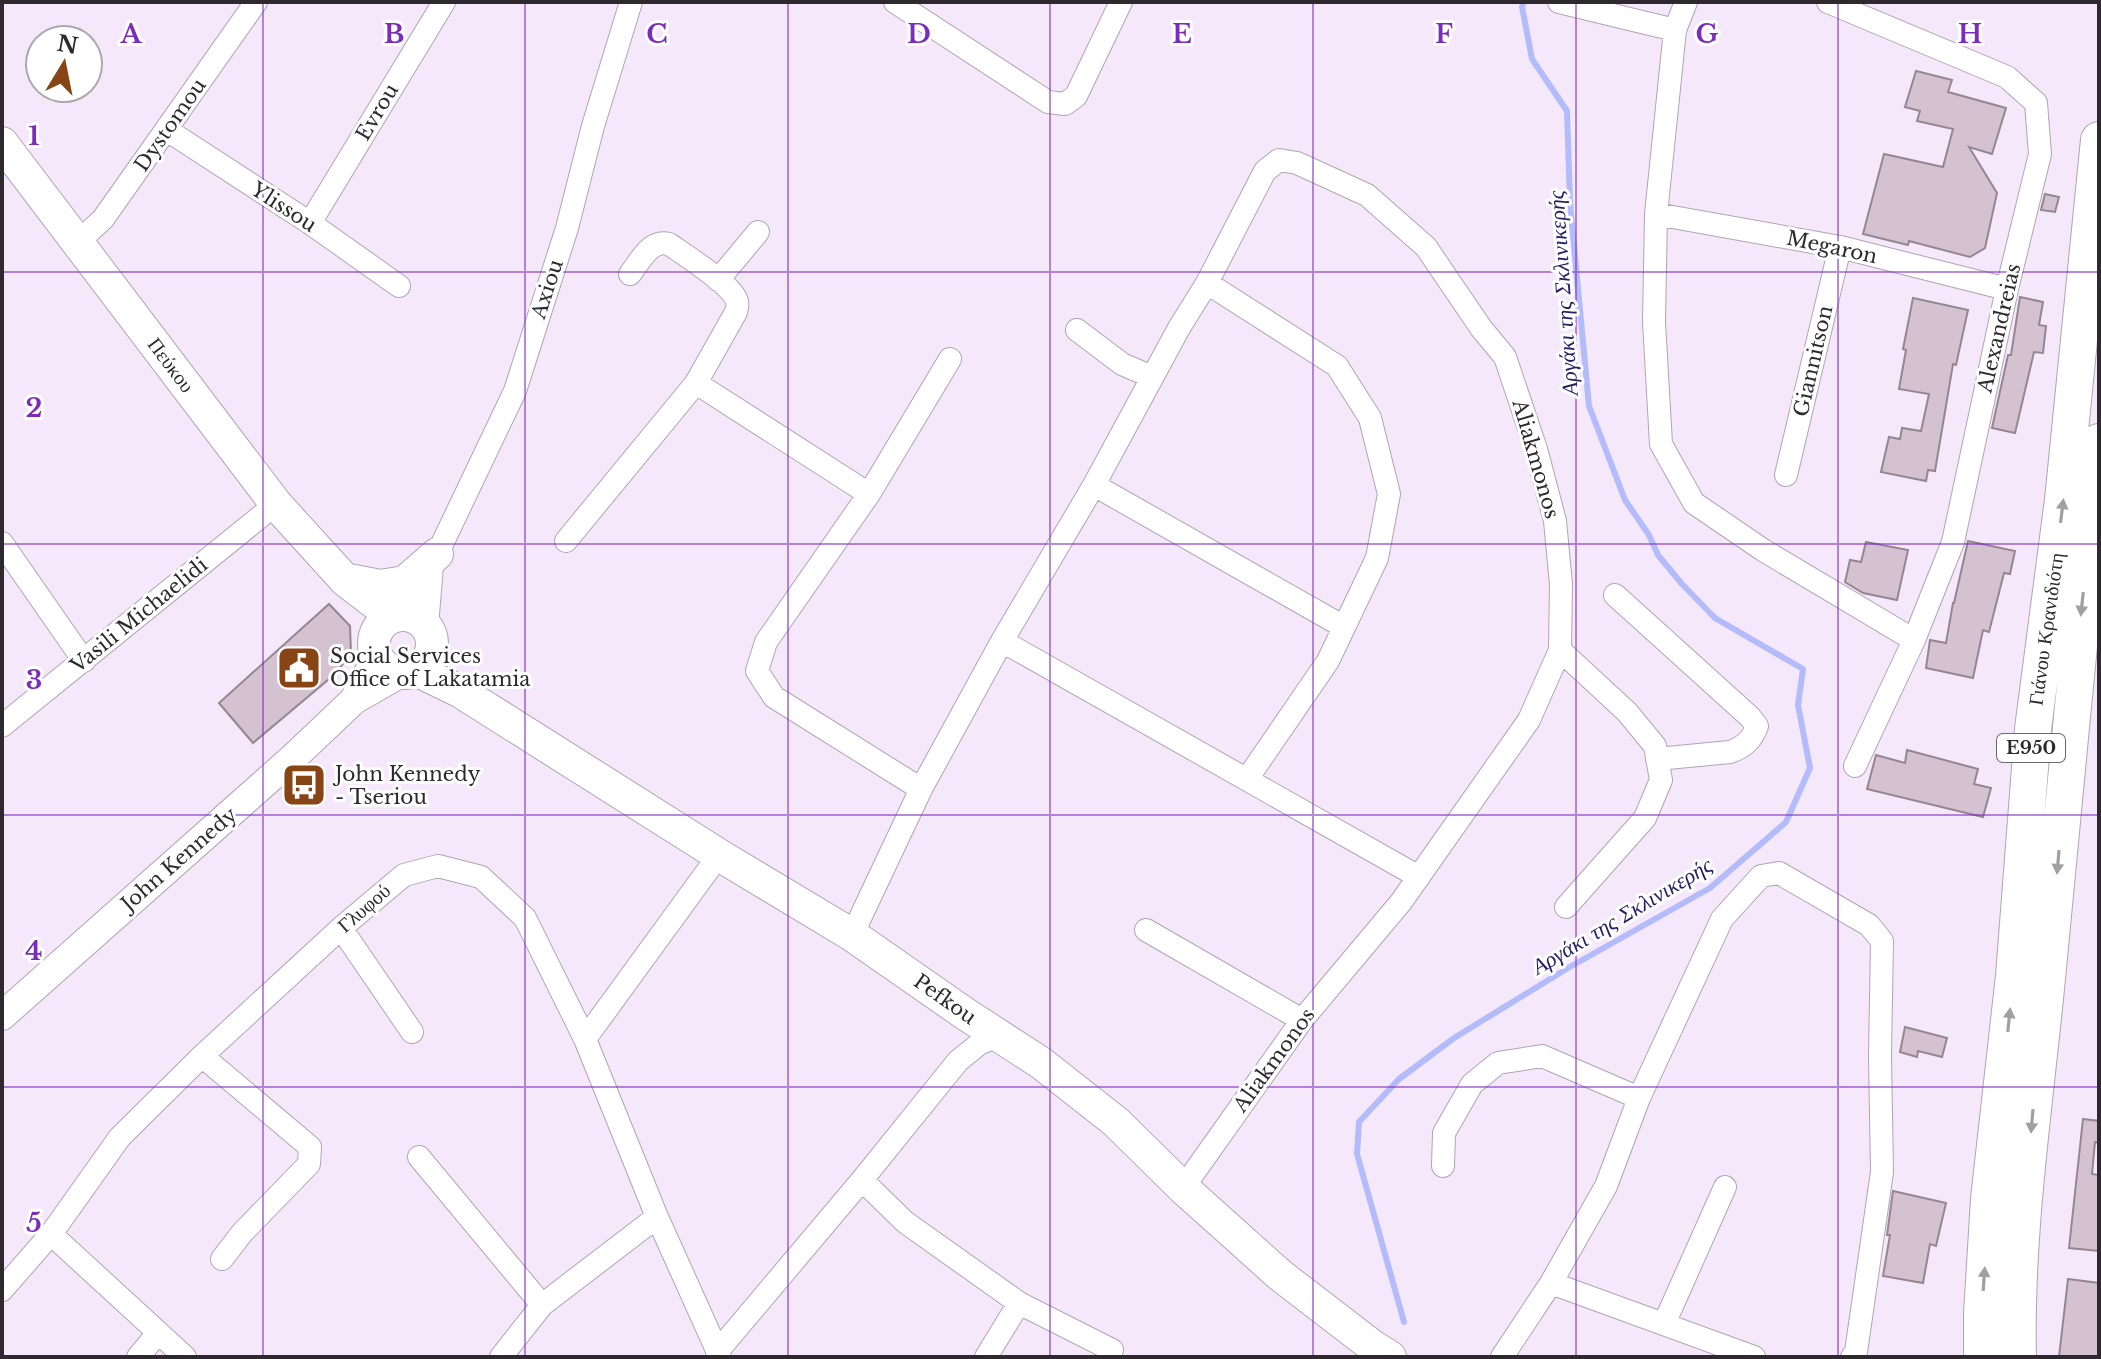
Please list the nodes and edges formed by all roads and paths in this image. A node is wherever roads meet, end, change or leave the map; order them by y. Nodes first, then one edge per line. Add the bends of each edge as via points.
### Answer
1 (256, 2) edge
2 (444, 2) edge
3 (631, 2) edge
4 (895, 2) edge
5 (1121, 2) edge
6 (1559, 2) edge
7 (1686, 2) edge
8 (1828, 2) edge
9 (1675, 30) junction
10 (167, 130) junction
11 (2099, 140) edge
12 (2, 143) edge
13 (1656, 214) junction
14 (310, 223) junction
15 (758, 232) dead end
16 (78, 242) junction
17 (1840, 247) junction
18 (630, 274) dead end
19 (718, 280) junction
20 (1207, 283) junction
21 (399, 286) dead end
22 (2007, 289) junction
23 (1077, 330) dead end
24 (950, 359) dead end
25 (1152, 377) junction
26 (696, 383) junction
27 (2099, 442) edge
28 (1786, 475) dead end
29 (1094, 485) junction
30 (869, 494) junction
31 (276, 504) junction
32 (566, 541) dead end
33 (2, 543) edge
34 (435, 559) junction
35 (345, 580) junction
36 (1615, 595) dead end
37 (1344, 627) junction
38 (1914, 640) junction
39 (1002, 641) junction
40 (402, 642) junction
41 (1560, 650) junction
42 (84, 661) junction
43 (2, 726) edge
44 (1657, 759) junction
45 (1855, 766) dead end
46 (1247, 779) junction
47 (921, 789) junction
48 (719, 855) junction
49 (1419, 877) junction
50 (1566, 907) dead end
51 (341, 928) junction
52 (1146, 930) dead end
53 (852, 935) junction
54 (964, 1013) junction
55 (2, 1016) edge
56 (1302, 1020) junction
57 (412, 1032) dead end
58 (1000, 1035) junction
59 (585, 1039) junction
60 (202, 1056) junction
61 (958, 1061) junction
62 (1639, 1098) junction
63 (419, 1157) dead end
64 (1443, 1166) dead end
65 (862, 1180) junction
66 (1725, 1187) dead end
67 (1183, 1188) junction
68 (657, 1217) junction
69 (51, 1234) junction
70 (222, 1259) dead end
71 (1551, 1283) junction
72 (2, 1290) edge
73 (1019, 1303) junction
74 (542, 1305) junction
75 (1664, 1324) junction
76 (158, 1333) junction
77 (1112, 1350) dead end
78 (718, 1354) edge
79 (138, 1357) edge
80 (185, 1357) edge
81 (501, 1357) edge
82 (986, 1357) edge
83 (1390, 1357) edge
84 (1502, 1357) edge
85 (1754, 1357) edge
86 (1852, 1357) edge
87 (1982, 1357) edge
88 (2018, 1357) edge

1 - 10 street, Dystomou
2 - 14 street, Evrou
3 - 34 street, Axiou via 515,391
4 - 5 street via 1048,102 1065,104 1076,96
6 - 9 street
7 - 9 street
8 - 22 street, Alexandreias via 2007,77 2036,103 2040,154
9 - 13 street
10 - 14 street, Ylissou
10 - 16 street, Dystomou via 103,219
87 -> 11 main road, Γιάνου Κρανιδιότη / E950 via 1989,1199 2014,976 2033,729 2063,500
12 - 16 main road, Πεύκου
13 - 17 street, Megaron
13 - 38 street via 1654,322 1661,444 1694,503
14 - 21 street, Ylissou
15 - 19 street
16 - 31 main road, Πεύκου
17 - 22 street, Megaron
17 - 28 street, Giannitson
18 - 19 street via 654,244 662,242
19 - 26 street via 738,304
20 - 25 street, Aliakmonos
20 - 37 street via 1337,366 1370,418 1389,494 1377,558
20 - 41 street, Aliakmonos via 1265,171 1279,160 1367,195 1426,247 1505,357 1536,449 1555,521
22 - 38 street, Alexandreias via 1953,542
23 - 25 street via 1122,364
24 - 30 street
25 - 29 street, Aliakmonos
26 - 30 street
26 - 32 street
27 -> 88 main road, Γιάνου Κρανιδιότη / E950 via 2021,1246
29 - 37 street
29 - 39 street, Aliakmonos
30 - 47 street via 766,642 757,671 774,697
31 - 35 main road, Πεύκου
31 - 42 street, Vasili Michaelidi
33 - 42 street
34 - 35 main road via 405,582 380,586
34 - 40 street, Axiou
34 - 40 street, Axiou
35 - 40 main road, Pefkou
36 - 44 street via 1757,726 1753,738 1730,752
37 - 46 street via 1328,661
38 - 45 street, Alexandreias
39 - 46 street
39 - 47 street, Aliakmonos
40 - 48 main road, Pefkou via 461,692
40 - 55 street, John Kennedy via 354,700 284,767
41 - 44 street via 1627,712 1655,746
41 - 49 street, Aliakmonos via 1529,720
42 - 43 street, Vasili Michaelidi
44 - 50 street via 1661,780 1645,818
46 - 49 street
47 - 53 street, Aliakmonos
48 - 53 main road, Pefkou
48 - 59 street
49 - 56 street, Aliakmonos
51 - 57 street
51 - 59 street, Γλυφού via 404,875 438,866 481,877 525,918
51 - 60 street, Γλυφού
52 - 56 street
53 - 54 main road, Pefkou
54 - 58 main road, Pefkou
54 - 61 street
56 - 67 street, Aliakmonos
58 - 61 street
58 - 67 main road, Pefkou via 1116,1122
59 - 68 street, Γλυφού
60 - 69 street, Γλυφού via 120,1137
60 - 70 street via 310,1147 309,1164
61 - 65 street
62 - 64 street via 1542,1056 1498,1063 1472,1084 1444,1133
62 - 71 street via 1606,1186
62 - 86 street via 1722,919 1761,876 1779,873 1869,925 1882,941 1882,1172
63 - 74 street
65 - 73 street via 905,1222
65 - 78 street
66 - 75 street
67 - 83 main road, Pefkou via 1280,1275
68 - 74 street
68 - 78 street, Γλυφού
69 - 72 street, Γλυφού
69 - 76 street
71 - 75 street
71 - 84 street
73 - 77 street
73 - 82 street
74 - 81 street
75 - 85 street
76 - 79 street
76 - 80 street

